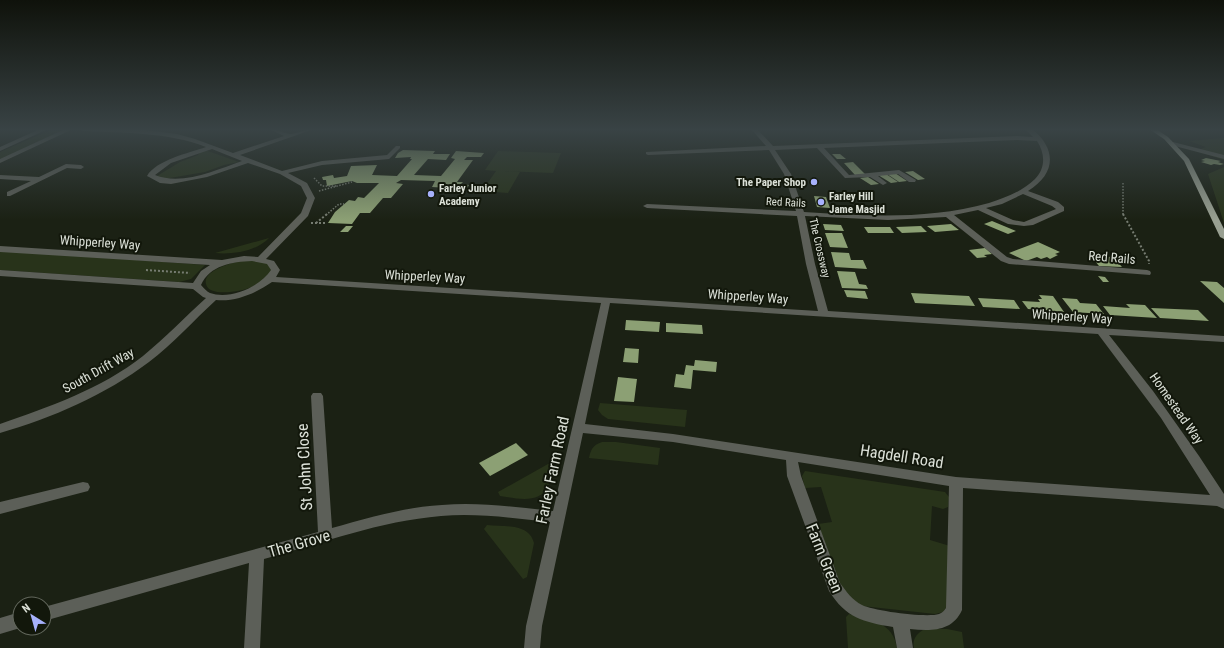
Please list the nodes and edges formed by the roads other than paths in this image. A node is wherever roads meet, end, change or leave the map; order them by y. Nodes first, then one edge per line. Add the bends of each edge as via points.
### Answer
1 (177, 159) edge
2 (359, 159) edge
3 (779, 159) edge
4 (831, 159) edge
5 (1048, 159) edge
6 (1186, 159) edge
7 (250, 160) joint
8 (81, 167) dead end
9 (282, 173) junction
10 (872, 175) junction
11 (0, 177) edge
12 (39, 179) junction
13 (912, 180) dead end
14 (883, 184) dead end
15 (1023, 192) junction
16 (320, 193) dead end
17 (10, 194) dead end
18 (309, 194) junction
19 (647, 206) dead end
20 (979, 208) junction
21 (800, 214) junction
22 (947, 214) junction
23 (1224, 237) edge
24 (0, 249) edge
25 (261, 259) junction
26 (223, 263) junction
27 (0, 273) edge
28 (1148, 273) road end
29 (271, 279) junction
30 (196, 286) junction
31 (213, 297) junction
32 (606, 300) junction
33 (824, 314) junction
34 (1101, 331) junction
35 (1224, 340) edge
36 (317, 396) dead end
37 (578, 428) junction
38 (0, 429) edge
39 (792, 456) junction
40 (956, 482) junction
41 (83, 487) dead end
42 (1223, 504) edge
43 (0, 508) edge
44 (559, 517) junction
45 (324, 536) junction
46 (258, 555) junction
47 (52, 612) edge
48 (900, 620) junction
49 (12, 622) edge
50 (0, 626) edge
51 (252, 648) edge
52 (532, 648) edge
53 (905, 648) edge

1 - 7 street via 151,176 163,182 171,182 205,176
2 - 9 street via 335,161
3 - 21 street, The Crossway via 792,182
4 - 10 street via 847,177
5 - 15 street, Red Rails via 1046,170 1041,177
6 - 23 main road
7 - 9 street
8 - 12 street via 66,166
9 - 18 street via 304,185
10 - 13 street via 899,172
10 - 14 street
11 - 12 street
12 - 17 street
15 - 20 street, Red Rails
15 - 20 street via 1055,204 1061,209 1024,224 1011,222
16 - 18 street
18 - 25 street via 311,198 305,214
19 - 21 street, Red Rails
20 - 22 street, Red Rails
21 - 22 street, Red Rails via 900,217
21 - 33 street, The Crossway
22 - 28 street, Red Rails via 1004,259 1012,262
24 - 26 street, Whipperley Way
25 - 26 street
25 - 29 street via 274,264 276,269
26 - 30 street via 203,274
27 - 30 street
29 - 31 street via 239,295
29 - 32 street, Whipperley Way
30 - 31 street via 204,295
31 - 38 street, South Drift Way via 146,359 117,378 82,397
32 - 33 street, Whipperley Way
32 - 37 street, Farley Farm Road
33 - 34 street, Whipperley Way
34 - 35 street, Whipperley Way
34 - 42 street, Homestead Way via 1178,432
36 - 45 street, St John Close
37 - 39 street, Hagdell Road via 673,438
37 - 44 street, Farley Farm Road
39 - 40 street, Hagdell Road
39 - 48 street, Farm Green via 794,476 834,586 843,601 860,612
40 - 42 street, Hagdell Road
40 - 48 street, Farm Green via 954,610 948,618 937,623
41 - 43 street
44 - 45 street, The Grove via 482,510 427,512
44 - 52 street, Farley Farm Road via 534,626
45 - 46 street, The Grove
46 - 47 street, The Grove
46 - 51 street
48 - 53 street
49 - 50 street

